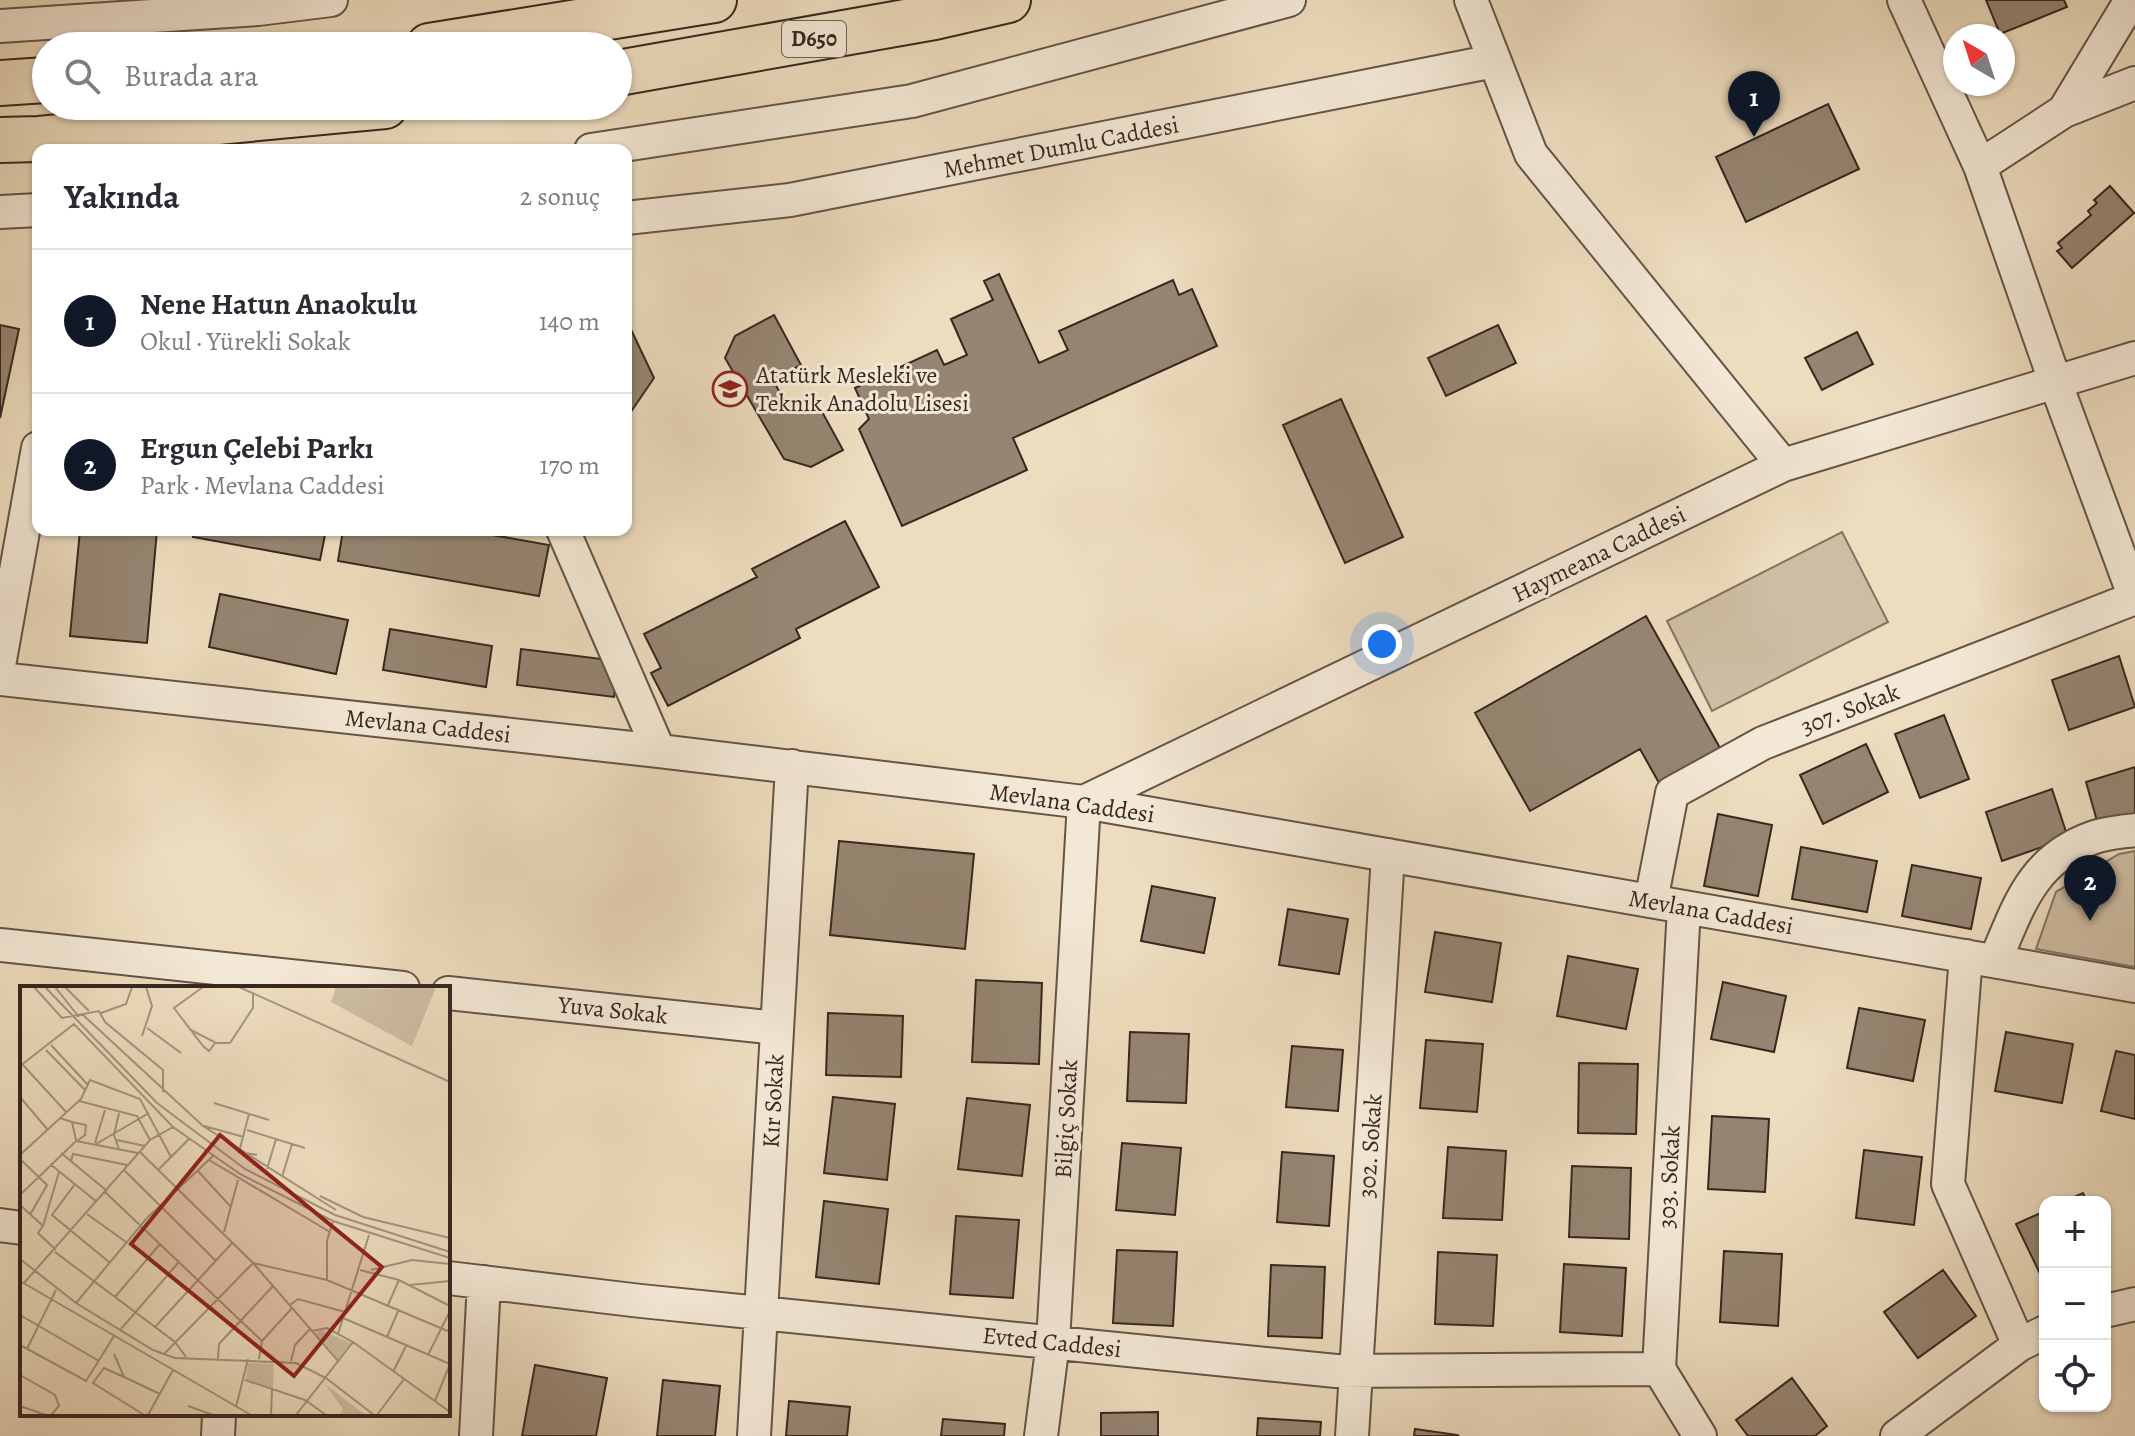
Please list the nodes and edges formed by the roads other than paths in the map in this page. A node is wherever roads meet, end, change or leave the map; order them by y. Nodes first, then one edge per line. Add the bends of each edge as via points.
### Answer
1 (331, 0) edge
2 (714, 0) edge
3 (1008, 0) edge
4 (1289, 0) edge
5 (1471, 0) edge
6 (1904, 0) edge
7 (2131, 0) edge
8 (267, 3) edge
9 (0, 26) edge
10 (516, 32) edge
11 (1494, 61) junction
12 (632, 71) edge
13 (32, 81) edge
14 (0, 83) edge
15 (2135, 83) edge
16 (2064, 111) junction
17 (238, 120) edge
18 (0, 140) edge
19 (630, 144) edge
20 (1980, 166) junction
21 (32, 210) edge
22 (0, 212) edge
23 (632, 217) edge
24 (2135, 358) edge
25 (2056, 384) junction
26 (1783, 465) junction
27 (32, 481) edge
28 (566, 536) edge
29 (2135, 598) edge
30 (0, 660) edge
31 (0, 679) edge
32 (659, 751) junction
33 (792, 766) junction
34 (1084, 802) junction
35 (2135, 830) edge
36 (1388, 855) junction
37 (1651, 901) junction
38 (1684, 907) junction
39 (0, 945) edge
40 (1980, 959) junction
41 (384, 986) edge
42 (2135, 986) edge
43 (450, 993) edge
44 (777, 1028) junction
45 (0, 1225) edge
46 (20, 1228) edge
47 (450, 1278) edge
48 (484, 1282) junction
49 (2135, 1304) edge
50 (2111, 1310) edge
51 (761, 1313) junction
52 (2032, 1338) edge
53 (1053, 1342) junction
54 (1659, 1369) junction
55 (1356, 1371) junction
56 (219, 1416) edge
57 (218, 1436) edge
58 (476, 1436) edge
59 (754, 1436) edge
60 (1041, 1436) edge
61 (1352, 1436) edge
62 (1700, 1436) edge
63 (1897, 1436) edge

1 - 8 street
2 - 10 highway
3 - 12 highway, D650
4 - 19 street via 912,101
5 - 11 street
6 - 20 street
7 - 16 street
8 - 9 street
11 - 23 street, Mehmet Dumlu Caddesi via 790,200
11 - 26 street via 1531,154
13 - 14 highway
15 - 16 street
16 - 20 street
17 - 18 highway
20 - 25 street
21 - 22 street
24 - 25 street, Haymeana Caddesi
25 - 26 street, Haymeana Caddesi
25 - 29 street
26 - 34 street, Haymeana Caddesi
27 - 30 street
28 - 32 street
29 - 37 street, 307. Sokak via 1763,743 1672,793
31 - 32 street, Mevlana Caddesi
32 - 33 street, Mevlana Caddesi
33 - 34 street, Mevlana Caddesi
33 - 44 street, Kır Sokak
34 - 36 street, Mevlana Caddesi
34 - 53 street, Bilgiç Sokak
35 - 40 street via 2092,837 2052,859
36 - 37 street, Mevlana Caddesi
36 - 55 street, 302. Sokak
37 - 38 street, Mevlana Caddesi
38 - 40 street, Mevlana Caddesi
38 - 54 street, 303. Sokak
39 - 41 street
40 - 42 street, Mevlana Caddesi
40 - 52 street via 1948,1184
43 - 44 street, Yuva Sokak
44 - 51 street, Kır Sokak
45 - 46 street
47 - 48 street, Evted Caddesi
48 - 51 street, Evted Caddesi
48 - 58 street
49 - 50 street
51 - 53 street, Evted Caddesi
51 - 59 street, Kır Sokak
52 - 63 street
53 - 55 street, Evted Caddesi
53 - 60 street, Bilgiç Sokak
54 - 55 street, Evted Caddesi
54 - 62 street
55 - 61 street, 302. Sokak
56 - 57 street

